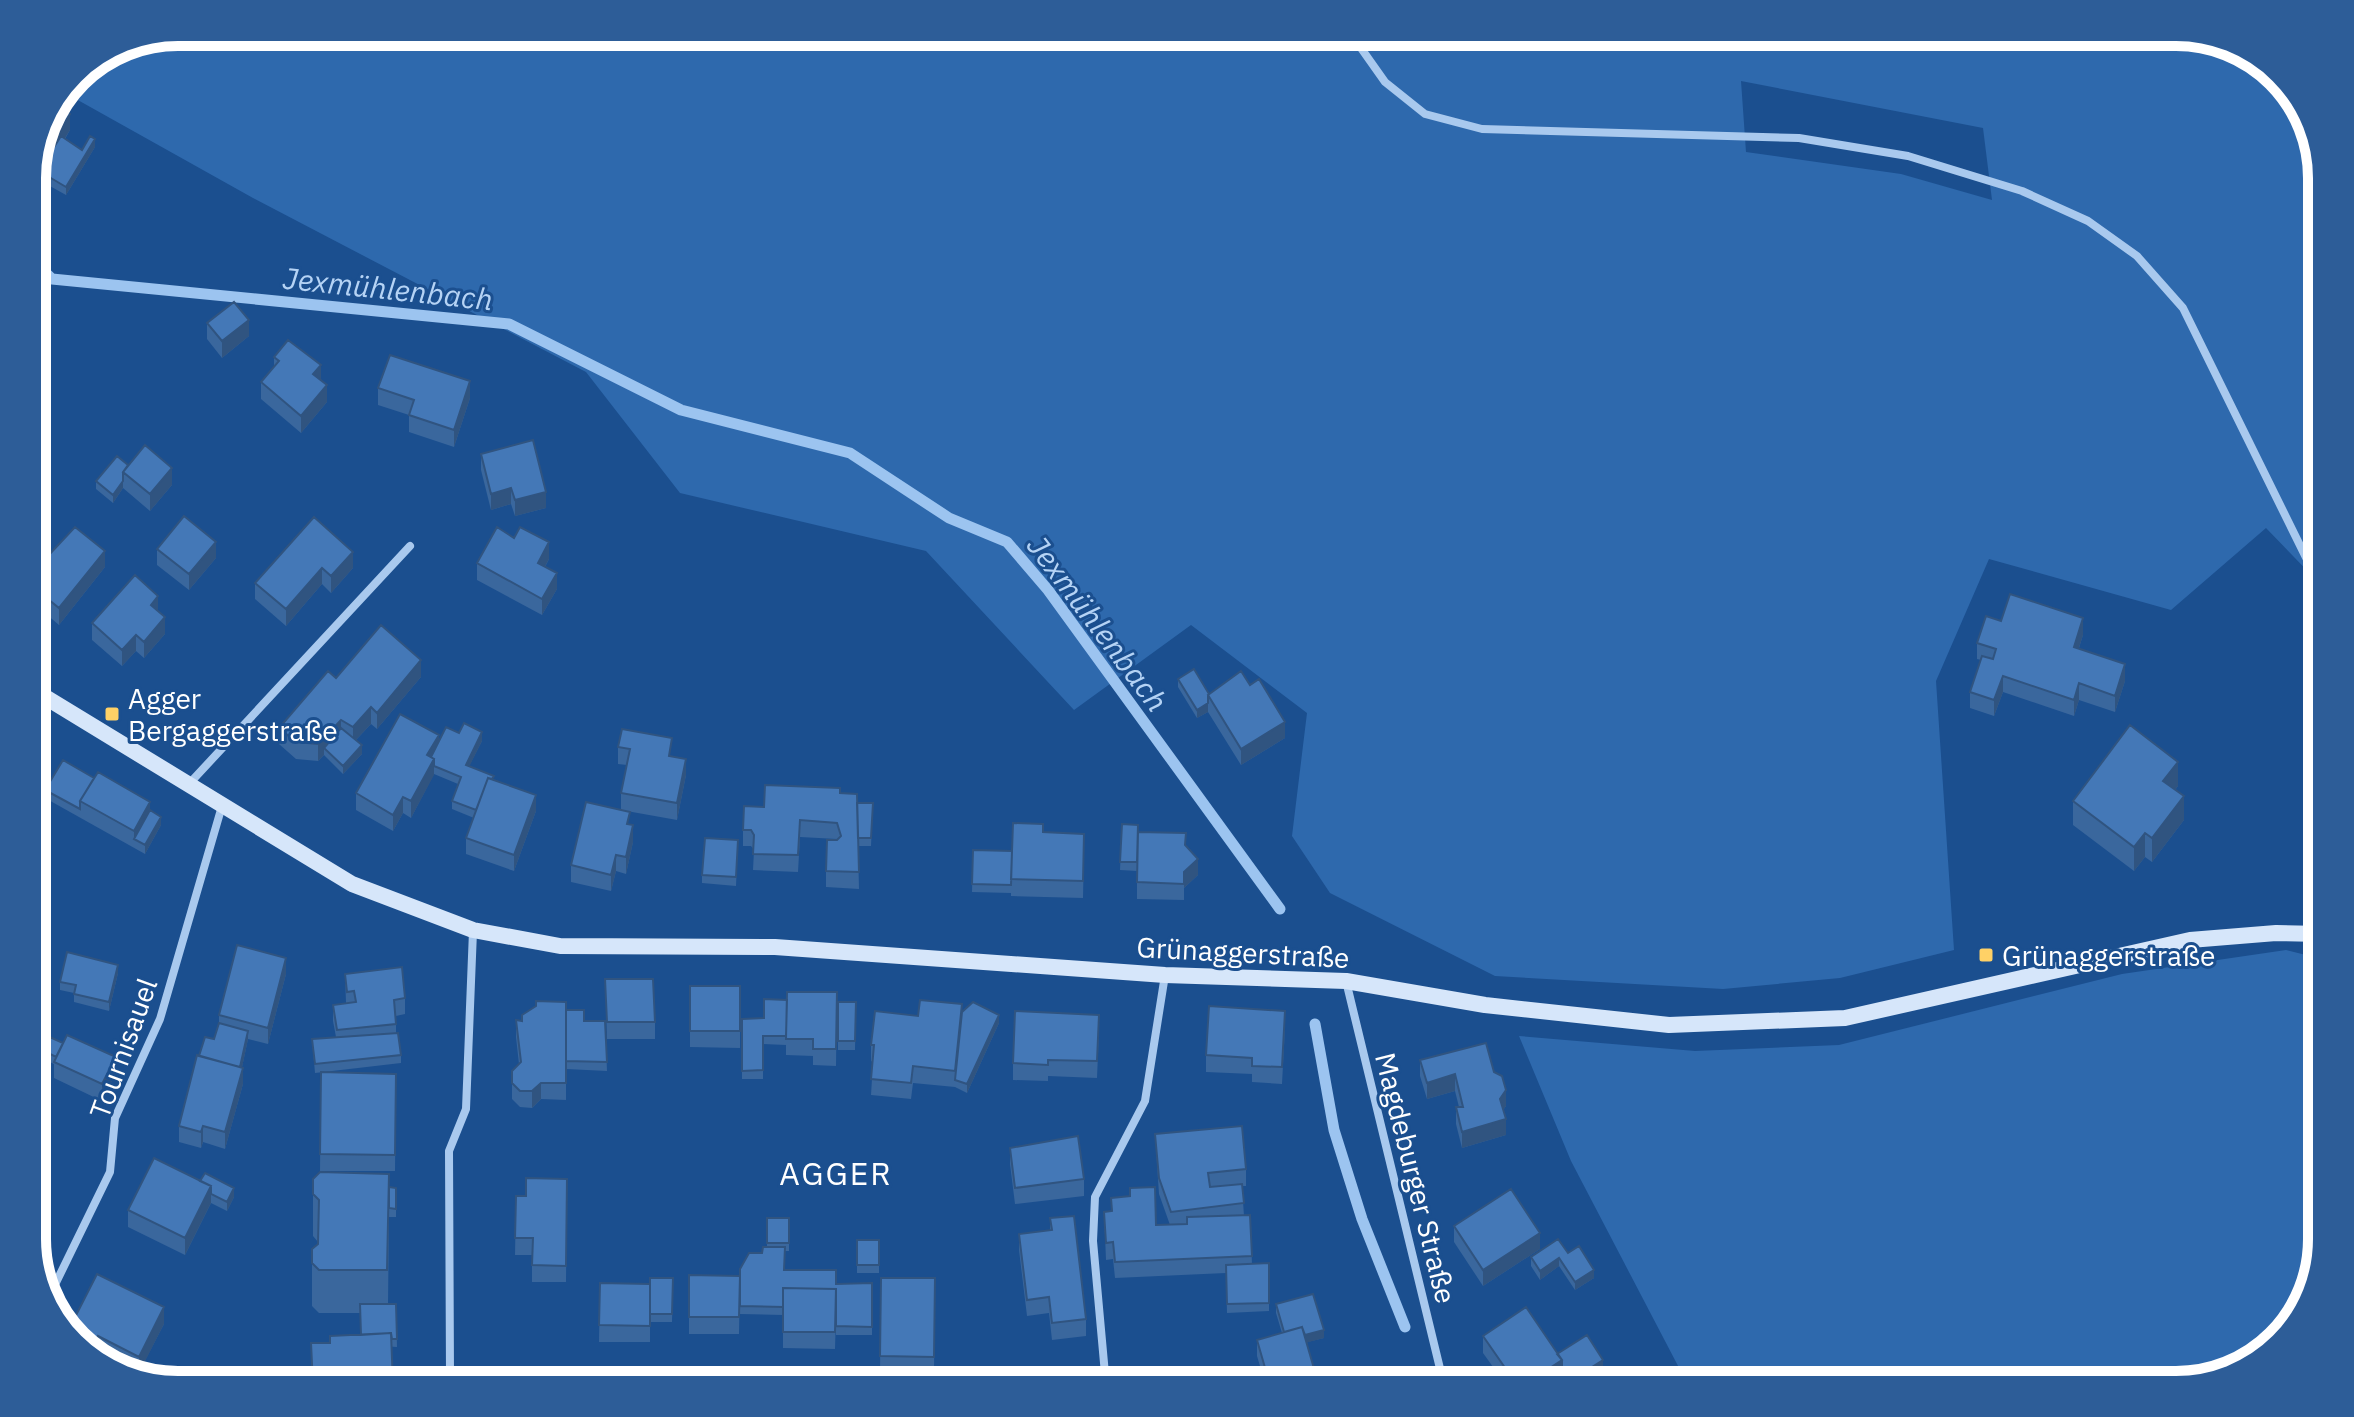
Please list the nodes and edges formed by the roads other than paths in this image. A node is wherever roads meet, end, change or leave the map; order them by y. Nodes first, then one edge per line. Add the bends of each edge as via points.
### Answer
1 (1360, 46) edge
2 (410, 546) dead end
3 (2308, 562) edge
4 (46, 698) edge
5 (188, 785) junction
6 (222, 806) junction
7 (473, 930) junction
8 (2308, 934) edge
9 (1165, 975) junction
10 (1346, 981) junction
11 (55, 1285) edge
12 (450, 1371) edge
13 (1105, 1371) edge
14 (1441, 1371) edge

1 - 3 street via 1385,82 1425,114 1482,129 1799,138 1908,156 2022,191 2088,221 2137,256 2183,308
2 - 5 street
4 - 5 street, Grünaggerstraße
5 - 6 street, Grünaggerstraße
6 - 7 street, Grünaggerstraße via 352,884
6 - 11 street, Tournisauel via 160,1019 115,1118 110,1172
7 - 9 street, Grünaggerstraße via 560,946 775,947
7 - 12 street via 466,1109 449,1151
8 - 10 street, Grünaggerstraße via 2190,940 1845,1018 1669,1025 1485,1005
9 - 10 street, Grünaggerstraße
9 - 13 street via 1145,1101 1095,1197 1093,1241
10 - 14 street, Magdeburger Straße

